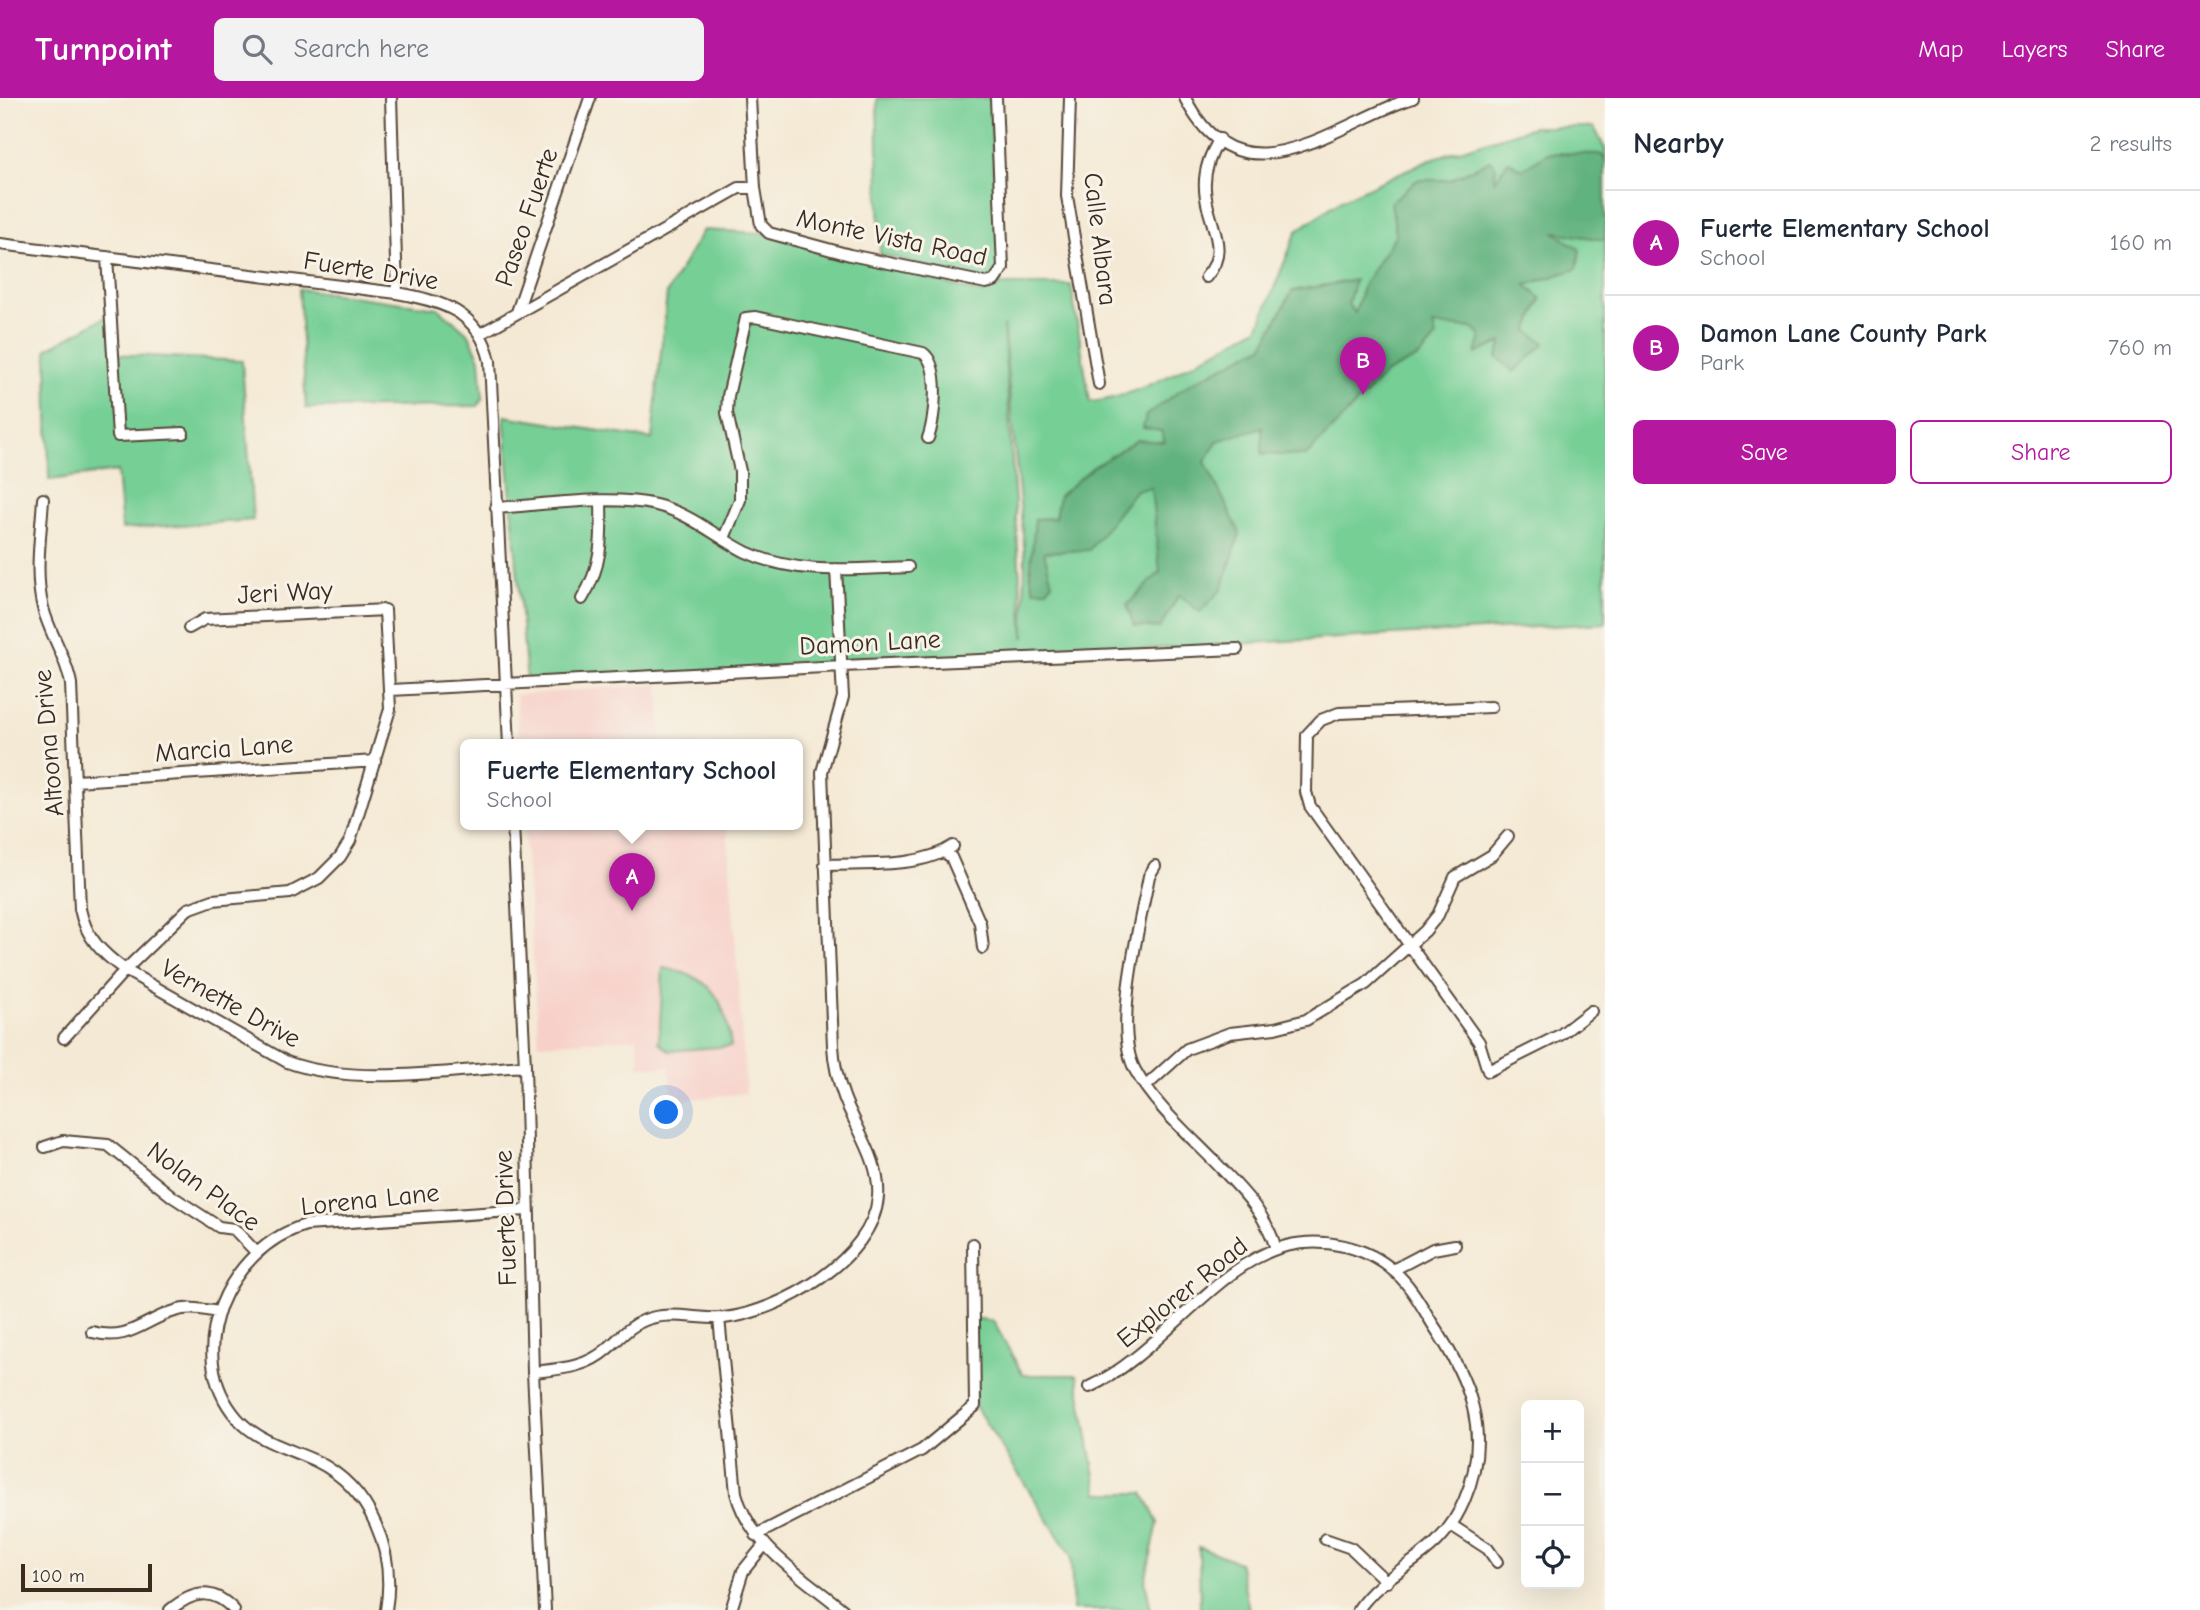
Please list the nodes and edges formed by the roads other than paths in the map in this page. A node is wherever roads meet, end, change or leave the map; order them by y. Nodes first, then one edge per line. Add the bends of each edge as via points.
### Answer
1 (391, 98) edge
2 (590, 98) edge
3 (750, 98) edge
4 (996, 98) edge
5 (1070, 98) edge
6 (1185, 98) edge
7 (1413, 98) edge
8 (1220, 139) junction
9 (755, 188) junction
10 (0, 244) edge
11 (107, 257) junction
12 (1206, 277) dead end
13 (397, 293) junction
14 (517, 312) junction
15 (480, 334) junction
16 (1099, 384) dead end
17 (183, 433) dead end
18 (928, 438) dead end
19 (43, 499) dead end
20 (601, 502) junction
21 (496, 508) junction
22 (724, 538) junction
23 (908, 567) dead end
24 (836, 569) junction
25 (582, 599) dead end
26 (189, 628) dead end
27 (1237, 649) dead end
28 (842, 666) junction
29 (504, 683) junction
30 (391, 690) junction
31 (1491, 707) dead end
32 (509, 739) edge
33 (375, 761) junction
34 (76, 781) junction
35 (513, 830) edge
36 (1508, 836) dead end
37 (825, 865) junction
38 (1155, 866) dead end
39 (1411, 945) junction
40 (983, 948) dead end
41 (125, 970) junction
42 (1591, 1011) dead end
43 (64, 1038) dead end
44 (525, 1066) junction
45 (1146, 1086) junction
46 (45, 1147) dead end
47 (527, 1210) junction
48 (973, 1244) dead end
49 (1455, 1245) dead end
50 (1276, 1249) junction
51 (256, 1252) junction
52 (1393, 1270) junction
53 (219, 1312) junction
54 (719, 1318) junction
55 (92, 1332) dead end
56 (533, 1372) junction
57 (1089, 1387) dead end
58 (1451, 1525) junction
59 (756, 1535) junction
60 (1325, 1539) dead end
61 (765, 1545) junction
62 (1497, 1562) dead end
63 (1387, 1582) junction
64 (170, 1610) edge
65 (234, 1610) edge
66 (386, 1610) edge
67 (545, 1610) edge
68 (731, 1610) edge
69 (843, 1610) edge
70 (1358, 1610) edge

1 - 13 street
2 - 14 street, Paseo Fuerte
3 - 9 street, Monte Vista Road
4 - 9 street, Monte Vista Road via 1003,268 990,283 850,255 769,233 761,225
5 - 16 street, Calle Albara via 1067,196
6 - 8 street via 1203,125
7 - 8 street via 1287,152 1248,152
8 - 12 street via 1205,180 1219,244 1216,263
9 - 14 street via 739,188
10 - 11 street, Fuerte Drive
11 - 13 street, Fuerte Drive
11 - 17 street via 118,436
13 - 15 street, Fuerte Drive via 452,307
14 - 15 street
15 - 21 street, Fuerte Drive via 490,361
18 - 22 street via 934,423 933,367 923,353 746,318 727,413 740,471 740,500
19 - 34 street, Altoona Drive via 40,590 48,625 68,669
20 - 21 street
20 - 22 street via 657,505
20 - 25 street via 602,551
21 - 29 street, Fuerte Drive
22 - 24 street via 789,568
23 - 24 street
24 - 28 street
26 - 30 street, Jeri Way via 205,620 385,610
27 - 28 street, Damon Lane
28 - 29 street, Damon Lane
28 - 37 street via 842,706 822,772
29 - 30 street
29 - 32 street, Fuerte Drive
30 - 33 street
31 - 39 street via 1339,713 1321,720 1307,735 1310,806
33 - 34 street, Marcia Lane
33 - 41 street via 350,841 319,878 279,896 222,899 196,906 180,914
34 - 41 street, Altoona Drive via 82,918 101,951
35 - 44 street, Fuerte Drive
36 - 39 street via 1492,855 1455,877 1438,915
37 - 40 street via 900,862 948,849 976,915
37 - 54 street via 834,1057 844,1099 871,1159 877,1182 876,1208 862,1242 832,1269 779,1301
38 - 45 street via 1140,922 1125,1030 1131,1060
39 - 42 street via 1479,1042 1488,1071 1560,1035
39 - 45 street via 1366,984 1306,1020 1207,1040 1187,1049
41 - 43 street
41 - 44 street, Vernette Drive via 287,1062 310,1070 356,1075
44 - 47 street, Fuerte Drive
45 - 50 street via 1262,1214
46 - 51 street, Nolan Place via 62,1141 108,1145 173,1198 219,1227 234,1229
47 - 51 street, Lorena Lane via 315,1223 287,1231
47 - 56 street, Fuerte Drive
48 - 59 street via 975,1406 922,1450
49 - 52 street via 1433,1249
50 - 52 street, Explorer Road via 1306,1242 1330,1243 1365,1253
50 - 57 street, Explorer Road via 1240,1269 1129,1365
51 - 53 street, Lorena Lane via 233,1279
52 - 58 street, Explorer Road via 1452,1353 1473,1402 1476,1458 1465,1499
53 - 55 street via 180,1309 131,1332 108,1336
53 - 66 street, Lorena Lane via 213,1354 226,1403 251,1432 325,1466 359,1496 385,1550
54 - 56 street via 652,1318 630,1328 592,1360
54 - 59 street via 737,1493 747,1525
56 - 67 street, Fuerte Drive
58 - 62 street via 1488,1549
58 - 63 street, Explorer Road via 1429,1552
59 - 61 street
60 - 63 street via 1352,1548
61 - 68 street via 743,1571
61 - 69 street
63 - 70 street, Explorer Road
64 - 65 street via 184,1598 201,1594 223,1598

